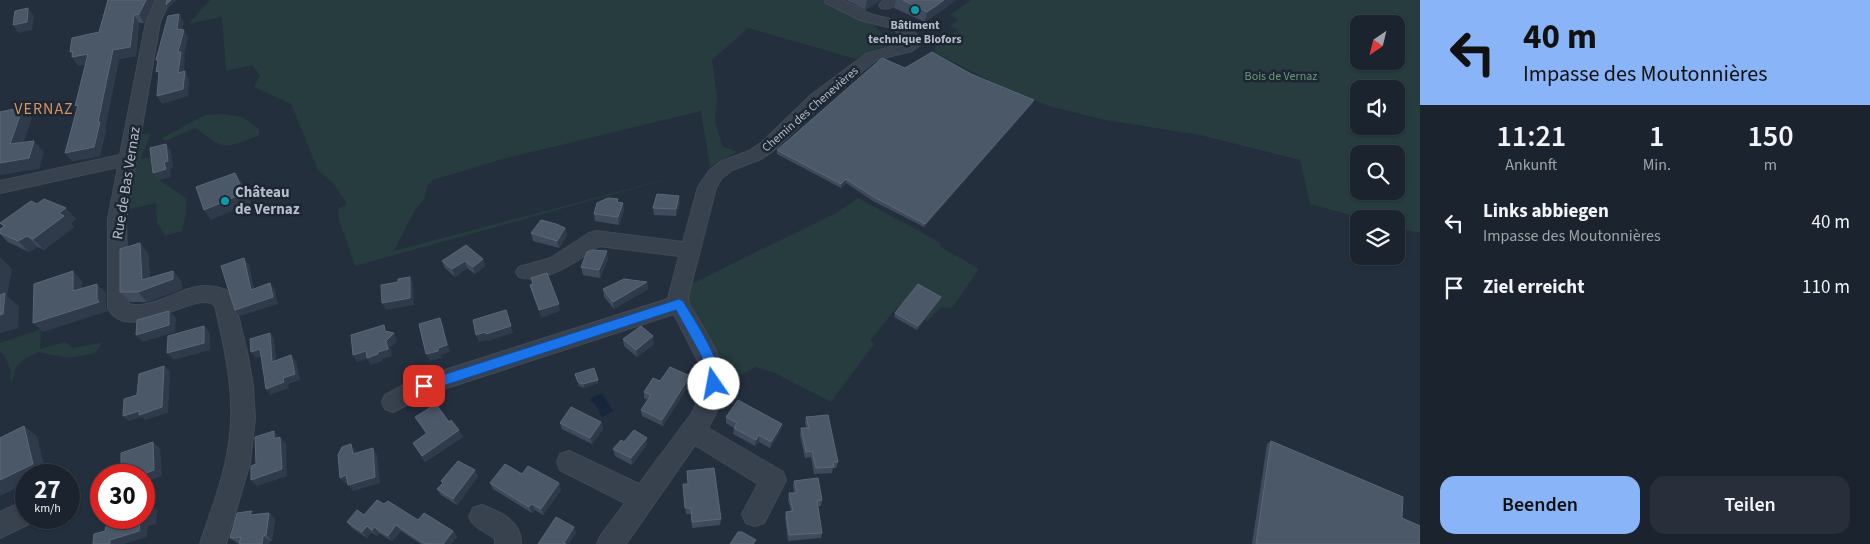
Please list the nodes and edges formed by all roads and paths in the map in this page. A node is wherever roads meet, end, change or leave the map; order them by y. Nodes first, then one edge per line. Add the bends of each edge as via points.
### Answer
1 (163, 0) edge
2 (831, 0) edge
3 (127, 163) junction
4 (0, 187) edge
5 (0, 196) edge
6 (690, 250) junction
7 (526, 272) dead end
8 (679, 304) junction
9 (393, 402) dead end
10 (692, 431) junction
11 (569, 462) dead end
12 (643, 499) junction
13 (755, 514) dead end
14 (482, 517) dead end
15 (15, 518) edge
16 (0, 526) edge
17 (213, 544) edge
18 (508, 544) edge
19 (610, 544) edge

1 - 3 street, Rue de Bas Vernaz via 153,22
2 - 6 street, Chemin des Chenevières via 864,17 901,27 911,36 912,45 867,59 817,99 767,147 715,174 707,187
3 - 4 street
3 - 5 street
3 - 17 street, Rue de Bas Vernaz via 116,228 118,308 137,313 211,293 223,299 230,324 238,360 242,436
6 - 7 street via 596,238 557,264
6 - 8 street via 678,292
8 - 9 street via 418,388
8 - 10 street via 707,355 714,378 712,396
10 - 12 street
10 - 13 street via 774,480
11 - 12 street
12 - 19 street
14 - 18 street via 506,531
15 - 16 street

